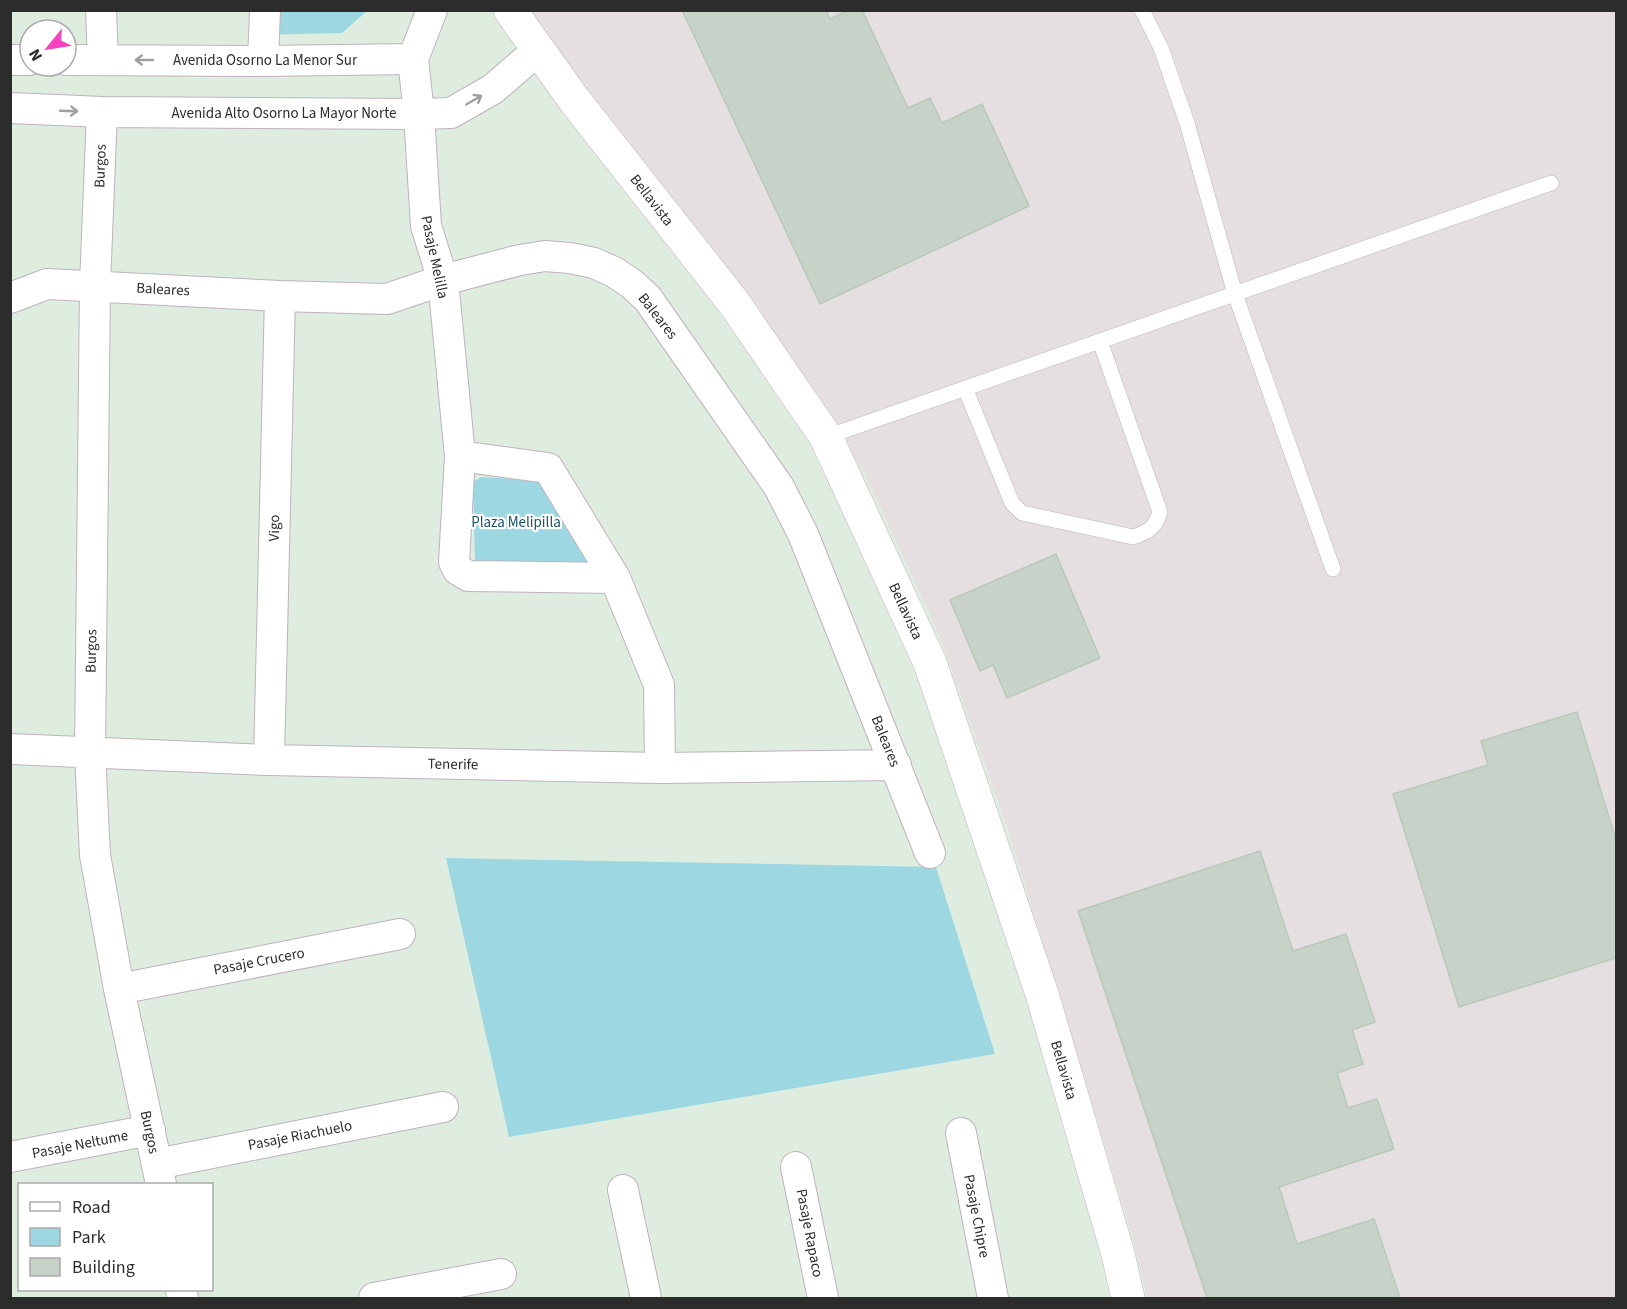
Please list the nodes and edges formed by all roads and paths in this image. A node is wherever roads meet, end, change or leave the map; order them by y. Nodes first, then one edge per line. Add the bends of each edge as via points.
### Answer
1 (101, 10) edge
2 (265, 10) edge
3 (432, 10) edge
4 (510, 10) edge
5 (1142, 10) edge
6 (538, 50) junction
7 (413, 59) junction
8 (78, 60) edge
9 (103, 60) junction
10 (263, 61) junction
11 (10, 108) edge
12 (102, 112) junction
13 (419, 114) junction
14 (1551, 183) dead end
15 (443, 280) junction
16 (96, 285) junction
17 (1234, 294) junction
18 (280, 296) junction
19 (10, 298) edge
20 (1100, 341) junction
21 (965, 388) junction
22 (826, 437) junction
23 (460, 456) junction
24 (1333, 569) dead end
25 (615, 578) junction
26 (10, 749) edge
27 (90, 753) junction
28 (268, 760) junction
29 (896, 765) junction
30 (660, 768) junction
31 (930, 853) dead end
32 (400, 934) dead end
33 (119, 989) junction
34 (443, 1107) dead end
35 (150, 1130) junction
36 (961, 1133) dead end
37 (10, 1158) edge
38 (796, 1167) dead end
39 (159, 1174) edge
40 (623, 1190) dead end
41 (501, 1274) dead end
42 (374, 1299) edge
43 (646, 1299) edge
44 (823, 1299) edge
45 (993, 1299) edge
46 (1128, 1299) edge

1 - 9 street
2 - 10 street
3 - 7 street
4 - 6 main road, Bellavista
5 - 17 lane via 1161,48 1187,123
13 -> 6 street, Avenida Alto Osorno La Mayor Norte via 451,113 493,89
6 - 22 main road, Bellavista via 734,303
7 - 10 street, Avenida Osorno La Menor Sur
7 - 13 street, Pasaje Melilla
8 - 9 street, Avenida Osorno La Menor Sur
10 -> 9 street, Avenida Osorno La Menor Sur
11 -> 12 street, Avenida Alto Osorno La Mayor Norte
12 - 13 street, Avenida Alto Osorno La Mayor Norte
12 - 16 street, Burgos
13 - 15 street, Pasaje Melilla via 426,226
14 - 17 lane
15 - 18 street, Baleares via 387,298
15 - 23 street, Pasaje Melilla
15 - 29 street, Baleares via 519,260 570,258 614,272 648,299 779,487 803,534
16 - 18 street, Baleares
16 - 19 street, Baleares via 46,284
16 - 27 street, Burgos
17 - 20 lane
17 - 24 lane
18 - 28 street, Vigo
20 - 21 lane
20 - 21 lane via 1160,512 1156,523 1133,537 1022,513 1012,503
21 - 22 lane
22 - 46 main road, Bellavista via 930,663 1042,994
23 - 25 street via 548,468
23 - 25 street, Pasaje Melilla via 454,562 458,570 468,576
25 - 30 street via 658,685
26 - 27 street, Tenerife
27 - 28 street, Tenerife
27 - 33 street, Burgos via 95,855
28 - 30 street, Tenerife
29 - 30 street, Tenerife
29 - 31 street, Baleares
32 - 33 street, Pasaje Crucero
33 - 35 street, Burgos
34 - 39 street, Pasaje Riachuelo
35 - 37 street, Pasaje Neltume
35 - 39 street, Burgos
36 - 45 street, Pasaje Chipre
38 - 44 street, Pasaje Rapaco
40 - 43 street
41 - 42 street

